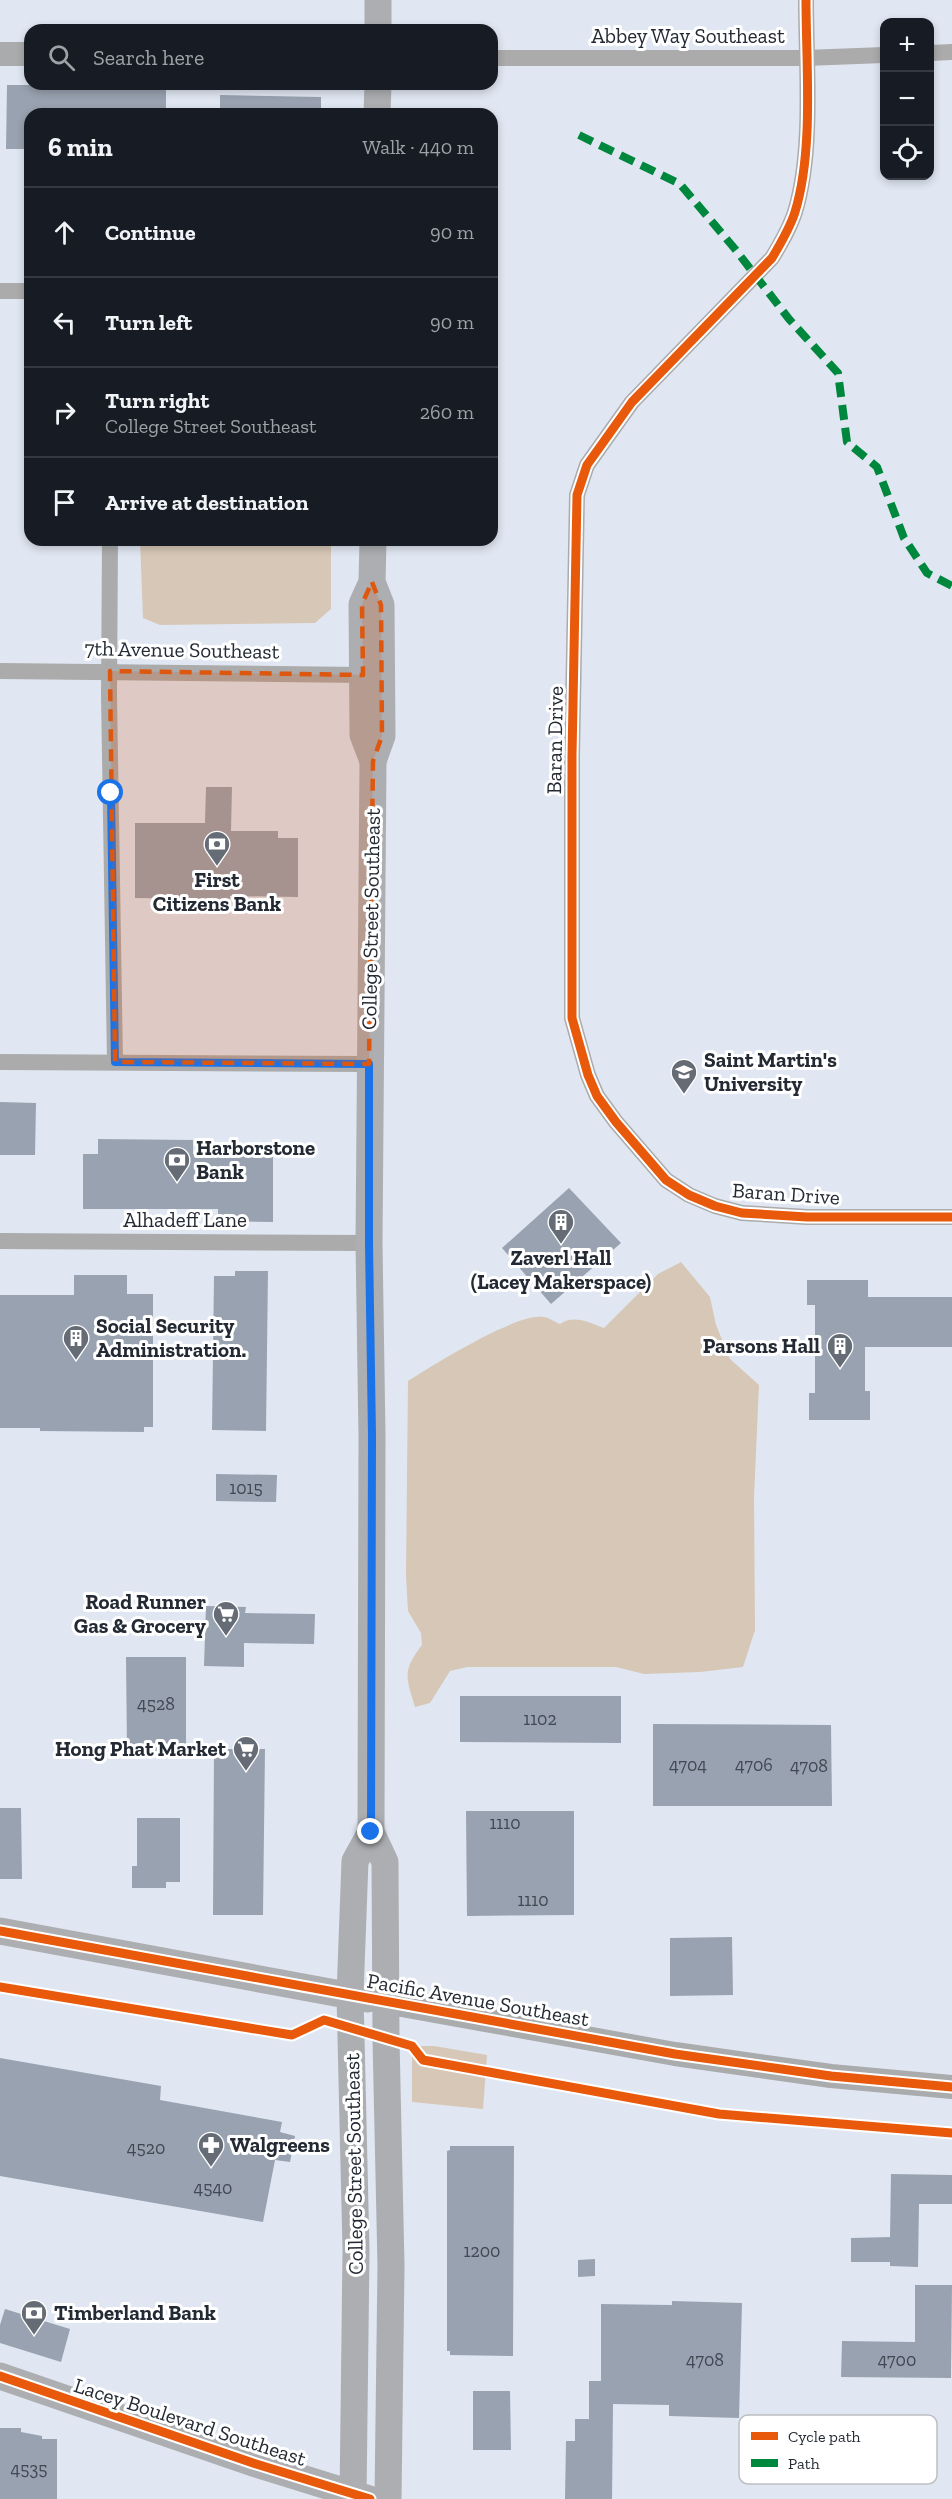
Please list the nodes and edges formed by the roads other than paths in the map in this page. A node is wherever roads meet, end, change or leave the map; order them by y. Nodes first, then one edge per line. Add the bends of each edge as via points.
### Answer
1 (378, 0) edge
2 (806, 0) edge
3 (378, 24) edge
4 (952, 52) edge
5 (934, 53) edge
6 (0, 54) edge
7 (24, 54) edge
8 (880, 55) edge
9 (498, 58) edge
10 (805, 58) junction
11 (378, 90) edge
12 (377, 108) edge
13 (0, 291) edge
14 (24, 291) edge
15 (110, 546) edge
16 (373, 546) edge
17 (372, 582) junction
18 (0, 671) edge
19 (110, 671) junction
20 (363, 675) junction
21 (373, 761) junction
22 (0, 1062) edge
23 (115, 1062) junction
24 (369, 1064) junction
25 (952, 1217) edge
26 (0, 1241) edge
27 (369, 1243) junction
28 (371, 1832) junction
29 (0, 1931) edge
30 (350, 1995) junction
31 (385, 2002) junction
32 (952, 2087) edge
33 (0, 2376) edge
34 (358, 2497) edge
35 (388, 2499) edge

1 - 3 main road
2 - 10 street, Baran Drive
4 - 5 street
6 - 7 main road
8 - 10 street, Abbey Way Southeast
9 - 10 street, Abbey Way Southeast
10 - 25 street, Baran Drive via 806,160 795,212 786,233 772,258 632,402 588,465 578,495 572,756 572,1018 597,1096 666,1180 689,1195 742,1214
11 - 12 main road
13 - 14 street
15 - 19 street
16 - 17 main road, College Street Southeast
17 - 20 main road, College Street Southeast via 362,604
17 - 21 main road, College Street Southeast via 381,605 382,688 382,736
18 - 19 street, 7th Avenue Southeast
19 - 20 street, 7th Avenue Southeast
19 - 23 street
20 - 21 main road, College Street Southeast via 363,735
21 - 24 main road, College Street Southeast
22 - 23 street
23 - 24 street
24 - 27 main road, College Street Southeast
26 - 27 street, Alhadeff Lane
27 - 28 main road, College Street Southeast
28 - 30 main road, College Street Southeast via 355,1861
28 - 31 main road, College Street Southeast via 385,1862
29 - 30 main road, Pacific Avenue Southeast
30 - 31 main road, Pacific Avenue Southeast
30 - 34 main road, College Street Southeast
31 - 32 main road, Pacific Avenue Southeast via 675,2054 831,2076
31 - 35 main road, College Street Southeast via 392,2266
33 - 34 main road, Lacey Boulevard Southeast

